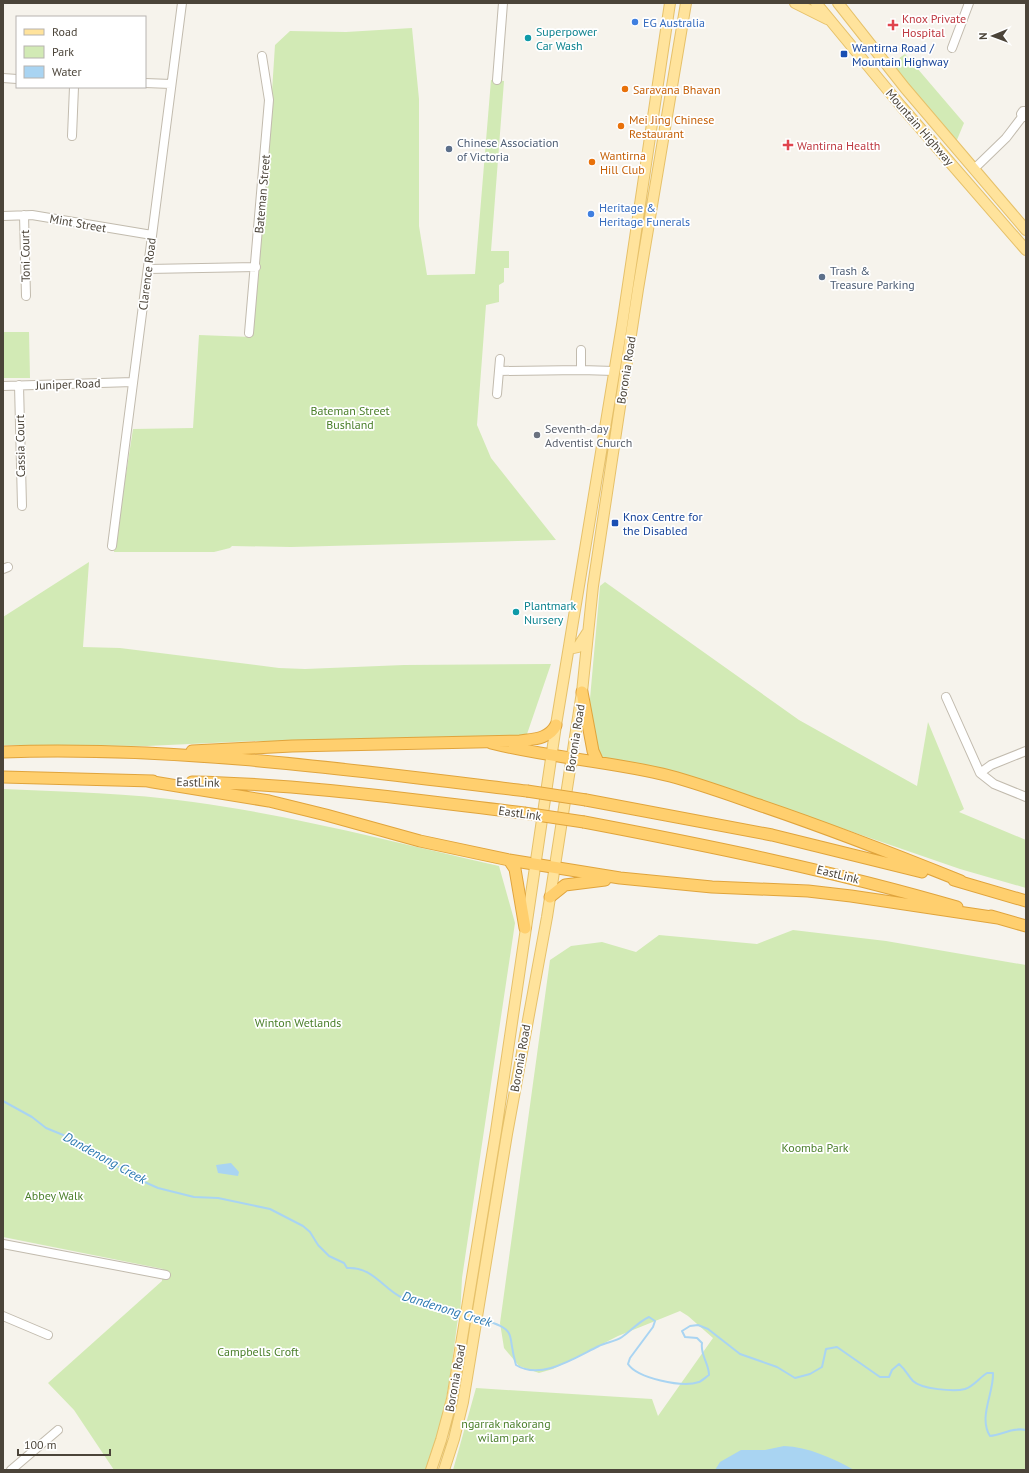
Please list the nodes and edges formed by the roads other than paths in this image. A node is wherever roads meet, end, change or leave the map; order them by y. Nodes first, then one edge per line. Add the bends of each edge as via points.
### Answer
1 (182, 3) edge
2 (503, 3) edge
3 (670, 3) edge
4 (686, 3) edge
5 (795, 3) edge
6 (816, 3) edge
7 (838, 3) edge
8 (969, 3) edge
9 (828, 19) junction
10 (952, 48) dead end
11 (262, 56) dead end
12 (3, 78) edge
13 (16, 79) edge
14 (498, 80) dead end
15 (146, 83) edge
16 (171, 84) junction
17 (74, 88) edge
18 (1025, 112) edge
19 (72, 136) dead end
20 (648, 150) junction
21 (662, 153) junction
22 (974, 169) junction
23 (24, 215) junction
24 (3, 216) edge
25 (1026, 230) edge
26 (152, 235) junction
27 (1026, 250) edge
28 (256, 267) junction
29 (148, 269) junction
30 (26, 296) dead end
31 (249, 334) dead end
32 (581, 350) dead end
33 (500, 359) dead end
34 (581, 370) junction
35 (499, 371) junction
36 (614, 371) junction
37 (133, 382) junction
38 (19, 385) junction
39 (3, 386) edge
40 (497, 394) dead end
41 (609, 481) junction
42 (594, 486) junction
43 (22, 506) dead end
44 (112, 546) dead end
45 (581, 573) junction
46 (595, 575) junction
47 (588, 631) junction
48 (569, 649) junction
49 (582, 692) junction
50 (946, 697) dead end
51 (556, 725) junction
52 (491, 743) junction
53 (1026, 751) edge
54 (3, 752) edge
55 (157, 754) junction
56 (552, 754) junction
57 (572, 758) junction
58 (598, 762) junction
59 (980, 773) junction
60 (3, 777) edge
61 (147, 781) junction
62 (1026, 797) edge
63 (509, 860) junction
64 (535, 864) junction
65 (555, 868) junction
66 (620, 878) junction
67 (960, 882) junction
68 (550, 897) junction
69 (1026, 901) edge
70 (998, 918) junction
71 (1026, 926) edge
72 (525, 928) junction
73 (496, 1131) junction
74 (507, 1134) junction
75 (3, 1244) edge
76 (166, 1275) dead end
77 (3, 1316) edge
78 (48, 1336) dead end
79 (58, 1430) dead end
80 (12, 1470) edge
81 (431, 1470) edge
82 (444, 1470) edge

1 - 16 street, Clarence Road
2 - 14 street
3 - 20 main road, Boronia Road
4 - 21 main road, Boronia Road
5 - 9 main road
6 - 9 main road, Mountain Highway
7 - 22 main road, Mountain Highway
8 - 10 street
9 - 27 main road, Mountain Highway
11 - 28 street, Bateman Street via 269,100
12 - 13 street
15 - 16 street
16 - 26 street, Clarence Road
17 - 19 street
18 - 22 street via 1006,138
20 - 21 main road
20 - 36 main road, Boronia Road
21 - 41 main road, Boronia Road
22 - 25 main road, Mountain Highway
23 - 24 street, Mint Street
23 - 26 street, Mint Street
23 - 30 street, Toni Court
26 - 29 street, Clarence Road
28 - 29 street
28 - 31 street, Bateman Street
29 - 37 street, Clarence Road
32 - 34 street
33 - 35 street
34 - 35 street
34 - 36 street
35 - 40 street
36 - 42 main road, Boronia Road
37 - 38 street, Juniper Road
37 - 44 street, Clarence Road
38 - 39 street, Juniper Road
38 - 43 street, Cassia Court
41 - 42 main road
41 - 46 main road, Boronia Road
42 - 45 main road, Boronia Road
45 - 46 main road
45 - 48 main road, Boronia Road
46 - 47 main road, Boronia Road
47 - 48 main road via 578,647
47 - 49 main road, Boronia Road
48 - 51 main road, Boronia Road
49 - 57 main road, Boronia Road
49 - 58 highway via 593,752
50 - 59 street
51 - 52 highway via 542,738
51 - 56 main road, Boronia Road
52 - 55 highway via 292,746
52 - 56 highway via 518,750
53 - 59 street via 991,765
54 - 55 highway, EastLink
55 - 67 highway, EastLink, bridge via 312,766 586,800 772,835
56 - 57 highway
56 - 64 main road, Boronia Road
57 - 58 highway
57 - 65 main road, Boronia Road
58 - 67 highway via 670,776 724,793 875,846
59 - 62 street via 994,784
60 - 61 highway, EastLink
61 - 63 highway via 269,801 420,842
61 - 70 highway, EastLink, bridge via 236,783 335,791 584,822 790,863 895,888
63 - 64 highway
63 - 72 highway via 515,869
64 - 65 highway
64 - 72 main road, Boronia Road
65 - 66 highway
65 - 68 main road, Boronia Road
66 - 68 highway via 565,885
66 - 70 highway via 712,887 808,891
67 - 69 highway, EastLink
68 - 74 main road, Boronia Road
70 - 71 highway, EastLink
72 - 73 main road, Boronia Road
73 - 74 main road
73 - 81 main road, Boronia Road via 447,1419
74 - 82 main road, Boronia Road via 460,1414
75 - 76 street
77 - 78 street
79 - 80 street

